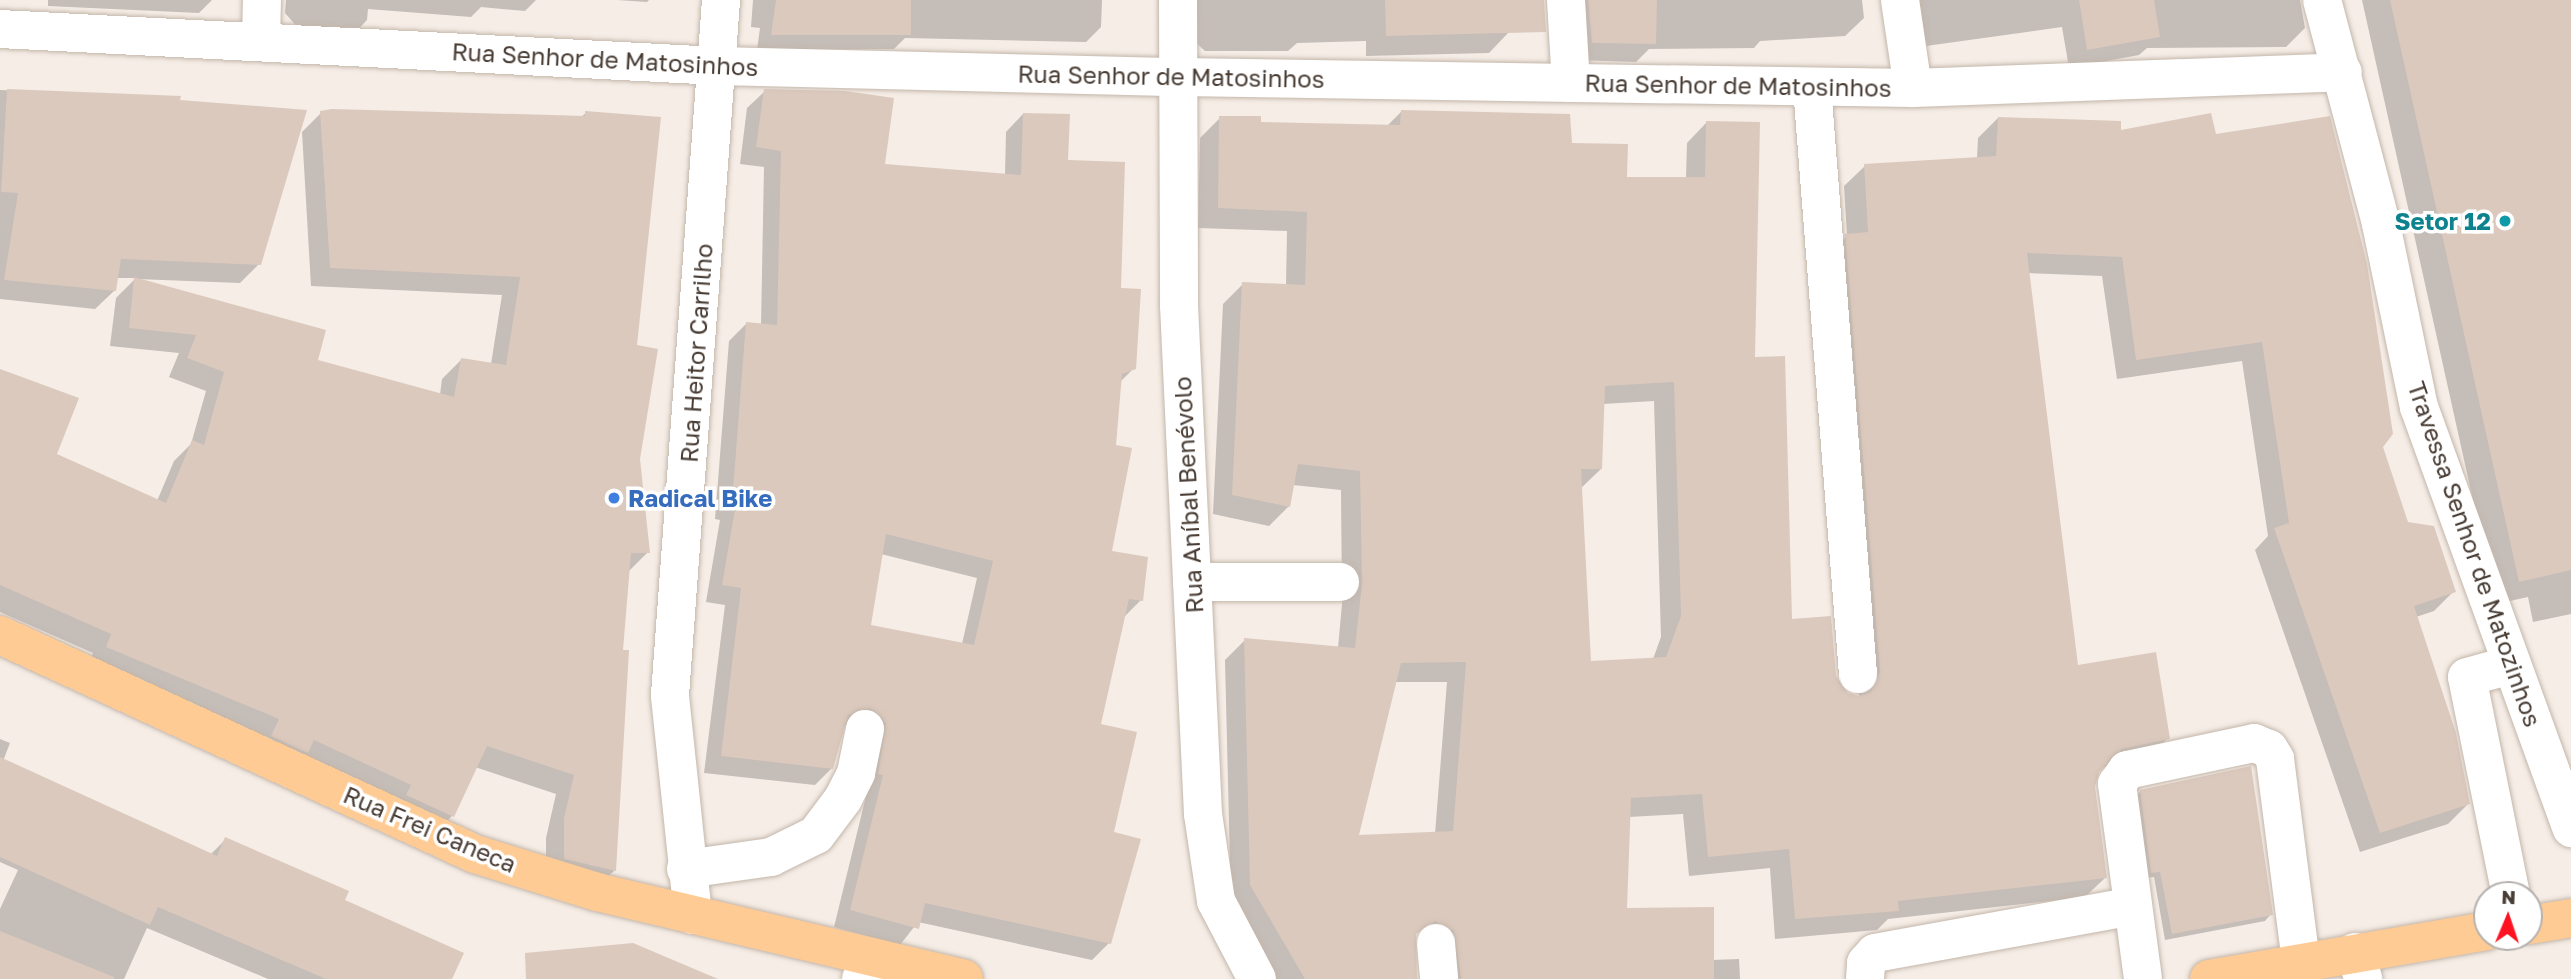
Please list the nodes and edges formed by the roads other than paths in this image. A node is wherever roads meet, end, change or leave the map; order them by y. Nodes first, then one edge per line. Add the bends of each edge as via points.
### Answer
1 (262, 0) edge
2 (721, 0) edge
3 (1178, 0) edge
4 (1566, 0) edge
5 (1900, 0) edge
6 (2322, 0) edge
7 (0, 29) edge
8 (261, 40) junction
9 (718, 66) junction
10 (2343, 72) junction
11 (1180, 77) junction
12 (1570, 83) junction
13 (1812, 87) junction
14 (1913, 88) junction
15 (1192, 582) junction
16 (1340, 582) dead end
17 (0, 635) edge
18 (2511, 665) junction
19 (1858, 674) dead end
20 (865, 729) dead end
21 (2571, 828) edge
22 (686, 869) junction
23 (2508, 881) edge
24 (2133, 906) junction
25 (693, 915) junction
26 (2571, 918) edge
27 (2543, 923) edge
28 (2473, 935) edge
29 (2301, 962) junction
30 (2359, 965) edge
31 (869, 970) edge
32 (964, 979) edge
33 (1257, 979) edge
34 (1865, 979) edge
35 (2143, 979) edge
36 (2209, 979) edge

1 - 8 street
2 - 9 street, Rua Heitor Carrilho
3 - 11 street, Rua Aníbal Benévolo
4 - 12 street
5 - 14 street
6 - 10 street, Travessa Senhor de Matozinhos
7 - 8 street, Rua Senhor de Matosinhos
8 - 9 street, Rua Senhor de Matosinhos
9 - 11 street, Rua Senhor de Matosinhos
9 - 22 street, Rua Heitor Carrilho via 670,695
10 - 14 street, Rua Senhor de Matosinhos
10 - 18 street, Travessa Senhor de Matozinhos via 2419,407
11 - 12 street, Rua Senhor de Matosinhos
11 - 15 street, Rua Aníbal Benévolo via 1179,305
12 - 13 street, Rua Senhor de Matosinhos
13 - 14 street, Rua Senhor de Matosinhos
13 - 19 street
15 - 16 street
15 - 33 street, Rua Aníbal Benévolo via 1203,814 1216,901
17 - 25 main road, Rua Frei Caneca via 475,854 597,892
18 - 21 street, Travessa Senhor de Matozinhos
18 - 23 street via 2467,677
20 - 22 street via 856,773 844,799 816,835 771,857
22 - 25 street, Rua Heitor Carrilho
24 - 29 street via 2117,794 2121,775 2139,766 2244,744 2262,745 2276,759
24 - 34 street via 1875,953 1866,962
24 - 35 street
25 - 31 main road, Rua Frei Caneca
26 - 27 main road
28 - 30 main road
29 - 30 main road
29 - 36 main road
31 - 32 main road, Rua Frei Caneca

